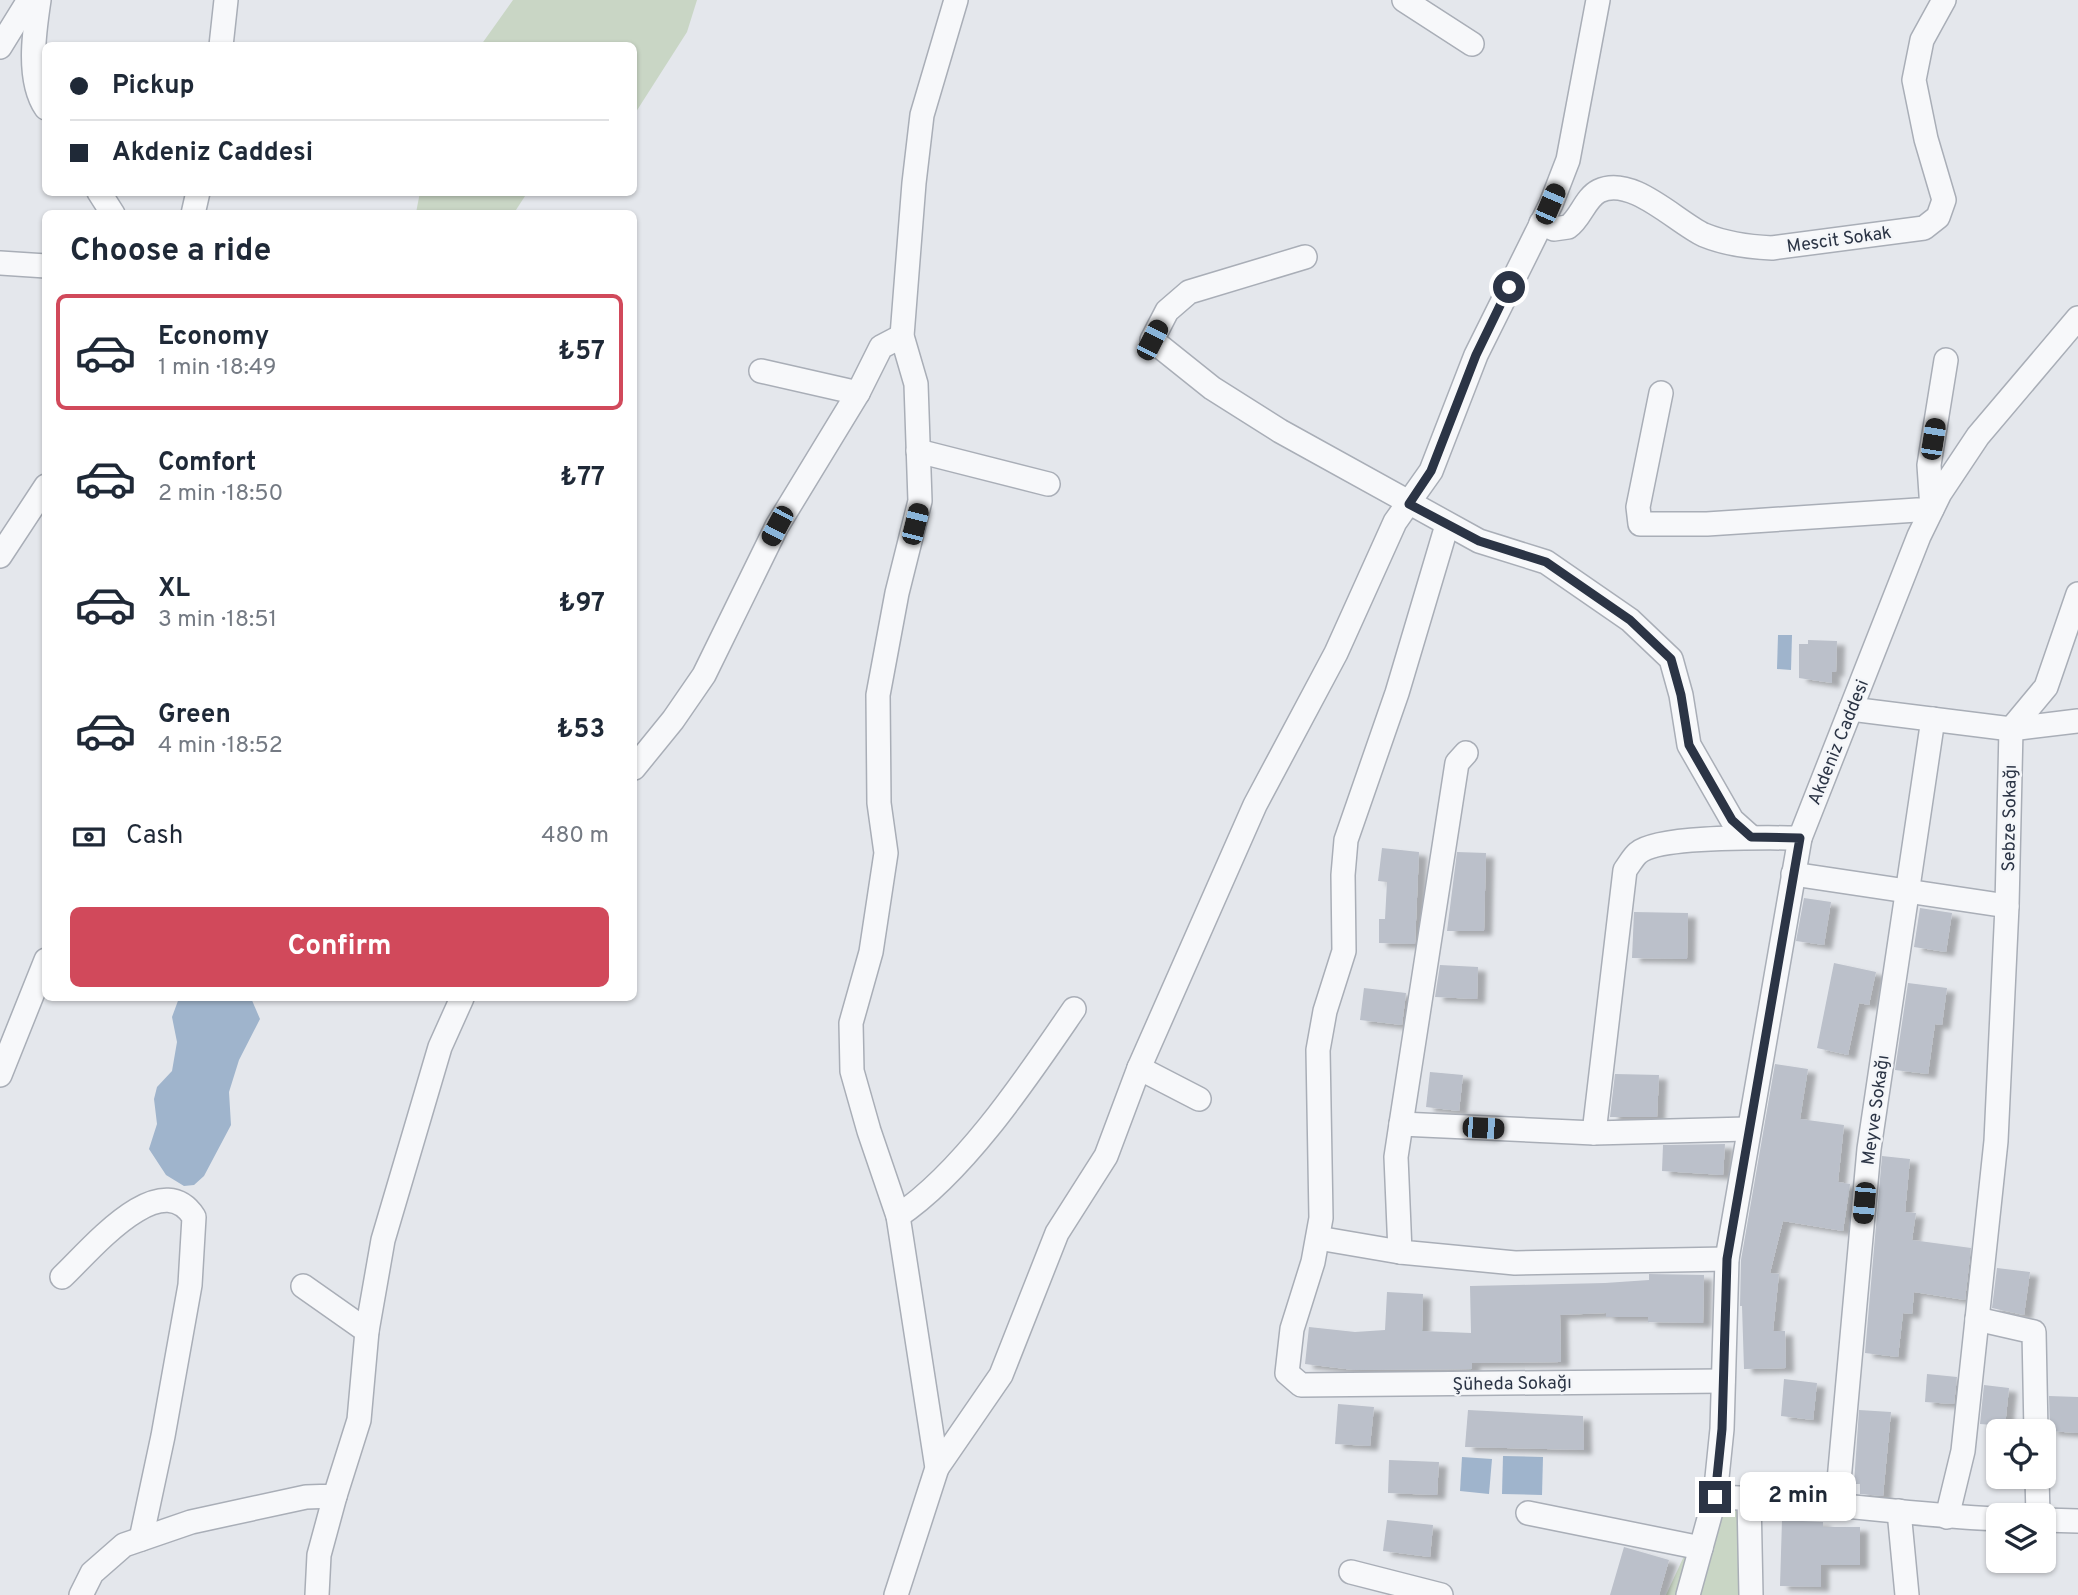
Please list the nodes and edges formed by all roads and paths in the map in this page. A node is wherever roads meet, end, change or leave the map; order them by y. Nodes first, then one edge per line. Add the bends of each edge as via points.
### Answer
1 (29, 0) edge
2 (39, 0) edge
3 (226, 0) edge
4 (956, 0) edge
5 (1404, 0) edge
6 (1598, 0) edge
7 (1944, 0) edge
8 (217, 42) edge
9 (1472, 44) dead end
10 (0, 47) edge
11 (42, 97) edge
12 (1541, 223) junction
13 (1305, 257) dead end
14 (0, 263) edge
15 (42, 266) edge
16 (2078, 317) edge
17 (902, 336) junction
18 (1946, 360) dead end
19 (761, 371) dead end
20 (858, 393) junction
21 (1661, 393) dead end
22 (918, 451) junction
23 (1048, 484) dead end
24 (42, 492) edge
25 (1409, 504) junction
26 (1932, 509) junction
27 (1447, 525) junction
28 (0, 556) edge
29 (2078, 594) edge
30 (1851, 709) junction
31 (1933, 719) junction
32 (2078, 721) edge
33 (2011, 729) junction
34 (1466, 753) dead end
35 (637, 764) edge
36 (1751, 837) junction
37 (1800, 838) junction
38 (1793, 874) junction
39 (1906, 893) junction
40 (2007, 906) junction
41 (42, 970) edge
42 (461, 1001) edge
43 (1074, 1009) dead end
44 (1139, 1068) junction
45 (0, 1074) edge
46 (1199, 1099) dead end
47 (1401, 1124) junction
48 (1747, 1129) junction
49 (1594, 1133) junction
50 (898, 1216) junction
51 (1318, 1238) junction
52 (1400, 1252) junction
53 (1727, 1259) junction
54 (62, 1277) dead end
55 (303, 1286) dead end
56 (1977, 1319) junction
57 (367, 1331) junction
58 (1723, 1381) junction
59 (2036, 1419) edge
60 (937, 1468) junction
61 (335, 1496) junction
62 (1715, 1497) junction
63 (1749, 1498) junction
64 (1837, 1503) junction
65 (1899, 1511) junction
66 (1528, 1513) dead end
67 (1947, 1517) junction
68 (1986, 1519) edge
69 (2056, 1520) edge
70 (2078, 1521) edge
71 (141, 1539) junction
72 (1701, 1548) junction
73 (1351, 1572) dead end
74 (81, 1595) edge
75 (317, 1595) edge
76 (896, 1595) edge
77 (1441, 1595) edge
78 (1688, 1595) edge
79 (1751, 1595) edge
80 (1907, 1595) edge

1 - 10 street
2 - 11 street via 35,27
3 - 8 street
4 - 17 street via 922,115
5 - 9 street
6 - 12 street via 1574,136
7 - 12 street, Mescit Sokak via 1922,40 1914,80 1944,200 1938,217 1924,228 1751,247 1706,236 1648,198 1609,188 1592,196 1568,227 1554,229
12 - 25 street via 1476,355 1431,471
13 - 25 street via 1189,292 1167,311 1152,340 1212,388
14 - 15 street
16 - 26 street, Akdeniz Caddesi via 1978,436
17 - 20 street via 881,347
17 - 22 street via 916,384
18 - 26 street via 1929,465
19 - 20 street
20 - 35 street via 777,526 704,675
21 - 26 street via 1638,507 1640,524
22 - 23 street
22 - 50 street via 920,501 878,695 879,803 886,853 881,903 851,1023 852,1071
24 - 28 street
25 - 27 street
25 - 44 street via 1395,522 1336,653 1255,805
26 - 30 street, Akdeniz Caddesi
27 - 36 street via 1479,541 1546,562 1630,620 1671,659 1689,745 1732,820
27 - 51 street via 1397,693 1346,840 1344,951 1318,1050 1322,1178
29 - 33 street via 2046,687
30 - 31 street
30 - 37 street, Akdeniz Caddesi
31 - 33 street
31 - 39 street, Meyve Sokağı
32 - 33 street
33 - 40 street, Sebze Sokağı
34 - 47 street via 1457,763
36 - 37 street
36 - 49 street via 1665,843 1639,851 1625,870
37 - 38 street, Akdeniz Caddesi
38 - 39 street
38 - 48 street, Akdeniz Caddesi
39 - 40 street
39 - 64 street, Meyve Sokağı via 1869,1149
40 - 56 street, Sebze Sokağı via 1996,1141
41 - 45 street
42 - 57 street via 440,1047 401,1175
43 - 50 street via 990,1125
44 - 46 street
44 - 60 street via 1106,1157 1058,1233 1001,1375
47 - 49 street
47 - 52 street via 1396,1169
48 - 49 street
48 - 53 street, Akdeniz Caddesi
50 - 60 street
51 - 52 street
51 - 58 street, Şüheda Sokağı via 1286,1367 1290,1379 1301,1385
52 - 53 street via 1515,1263
53 - 58 street, Akdeniz Caddesi
54 - 71 street via 147,1202 180,1203 194,1217 190,1285
55 - 57 street
56 - 59 street via 2034,1332
56 - 67 street, Sebze Sokağı via 1963,1451
57 - 61 street via 359,1420
58 - 62 street, Akdeniz Caddesi
60 - 76 street
61 - 71 street via 306,1497 191,1522
61 - 75 street via 319,1555
62 - 63 street
62 - 72 street, Akdeniz Caddesi
63 - 64 street
63 - 79 street
64 - 65 street
65 - 67 street
65 - 80 street
66 - 72 street
67 - 68 street
69 - 70 street
71 - 74 street via 124,1545 92,1573
72 - 78 street, Akdeniz Caddesi
73 - 77 street

